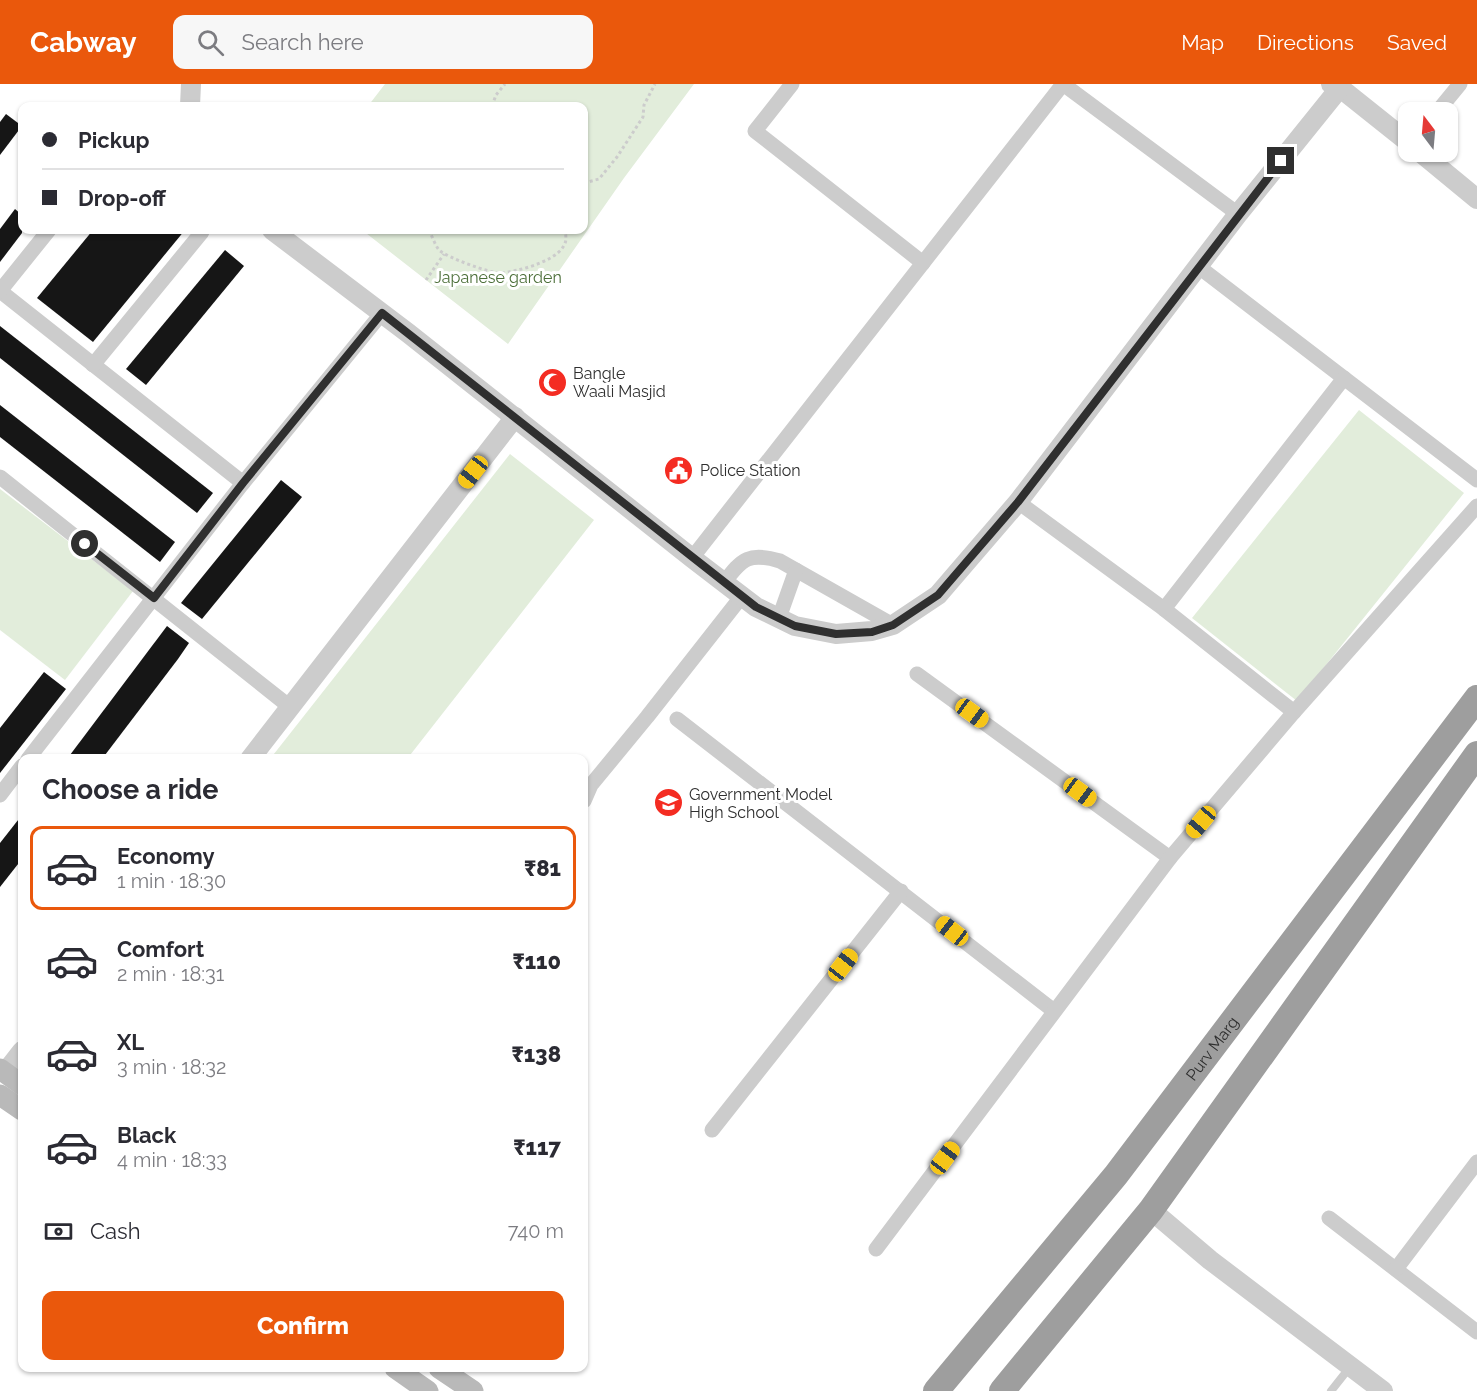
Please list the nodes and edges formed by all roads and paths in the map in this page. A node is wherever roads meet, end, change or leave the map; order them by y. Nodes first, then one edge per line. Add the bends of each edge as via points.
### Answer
1 (191, 84) edge
2 (505, 84) edge
3 (655, 84) edge
4 (792, 84) edge
5 (1063, 84) edge
6 (1460, 84) edge
7 (1334, 87) edge
8 (190, 102) edge
9 (493, 102) edge
10 (1445, 102) edge
11 (1398, 134) edge
12 (1432, 162) edge
13 (588, 182) edge
14 (1477, 199) edge
15 (1238, 214) junction
16 (46, 234) edge
17 (200, 234) edge
18 (277, 234) edge
19 (431, 234) edge
20 (566, 234) edge
21 (445, 254) junction
22 (923, 263) junction
23 (1199, 267) junction
24 (426, 280) dead end
25 (0, 291) edge
26 (382, 313) junction
27 (93, 365) junction
28 (1344, 378) junction
29 (516, 417) junction
30 (0, 477) edge
31 (1477, 480) edge
32 (243, 483) junction
33 (1018, 502) junction
34 (1477, 506) edge
35 (692, 558) junction
36 (796, 570) junction
37 (724, 583) junction
38 (742, 596) junction
39 (154, 598) junction
40 (1164, 609) junction
41 (779, 618) junction
42 (893, 625) junction
43 (917, 674) dead end
44 (1477, 698) edge
45 (290, 706) junction
46 (1294, 712) junction
47 (677, 719) dead end
48 (32, 754) edge
49 (254, 754) edge
50 (1477, 754) edge
51 (18, 771) edge
52 (588, 791) edge
53 (0, 795) edge
54 (1170, 858) junction
55 (901, 891) junction
56 (1054, 1011) junction
57 (18, 1059) edge
58 (9, 1076) edge
59 (0, 1095) edge
60 (18, 1107) edge
61 (712, 1130) dead end
62 (1477, 1162) edge
63 (1151, 1210) junction
64 (1329, 1218) dead end
65 (876, 1249) dead end
66 (1396, 1269) junction
67 (1477, 1332) edge
68 (1350, 1367) junction
69 (401, 1372) edge
70 (446, 1372) edge
71 (428, 1391) edge
72 (473, 1391) edge
73 (936, 1391) edge
74 (1002, 1391) edge
75 (1331, 1391) edge
76 (1383, 1391) edge

1 - 8 street
2 - 9 path
3 - 13 path via 644,105 643,117 616,157 599,179
4 - 22 street via 755,131
5 - 15 street
5 - 22 street
6 - 10 street
7 - 11 street
7 - 15 street
12 - 14 street
15 - 23 street
16 - 25 street
17 - 27 street
18 - 26 street
19 - 21 path
20 - 21 path via 563,248 552,258 498,273
21 - 24 path
22 - 35 street
23 - 28 street
23 - 33 street
25 - 27 street
26 - 29 street
26 - 32 street
27 - 32 street
28 - 31 street
28 - 40 street
29 - 35 street
29 - 45 street
30 - 39 street
32 - 39 street
33 - 40 street
33 - 42 street via 938,595
34 - 46 street
35 - 37 street
36 - 37 street via 764,556 746,559
36 - 41 street
36 - 42 street
37 - 38 street
38 - 41 street
38 - 52 street
39 - 45 street
39 - 48 street
40 - 46 street
41 - 42 street via 795,626 836,634 872,632
43 - 54 street
44 - 73 highway, Purv Marg via 1116,1175
45 - 49 street
46 - 54 street
47 - 55 street
50 - 63 highway
51 - 53 street
54 - 56 street
55 - 56 street
55 - 61 street
56 - 65 street
57 - 58 street
59 - 60 main road
62 - 66 street
63 - 68 street
63 - 74 highway
64 - 66 street
66 - 67 street
68 - 75 lane
68 - 76 street
69 - 71 main road
70 - 72 main road

